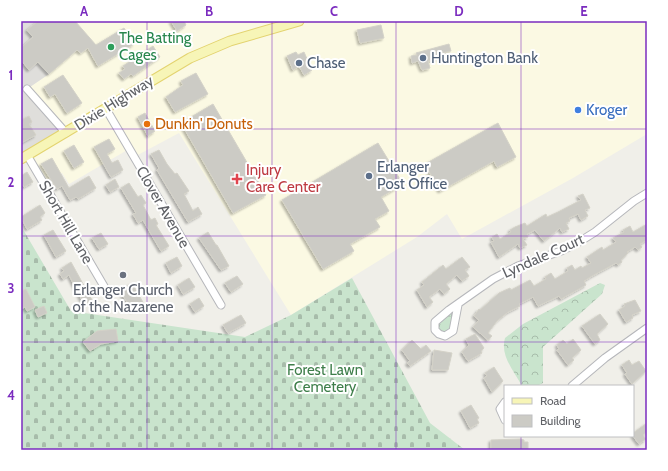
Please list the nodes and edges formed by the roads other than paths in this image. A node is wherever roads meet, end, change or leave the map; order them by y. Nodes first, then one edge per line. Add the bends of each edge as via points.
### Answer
1 (299, 21) edge
2 (27, 89) dead end
3 (106, 109) junction
4 (66, 133) junction
5 (24, 157) edge
6 (647, 193) edge
7 (105, 288) dead end
8 (221, 305) dead end
9 (458, 305) dead end
10 (647, 328) edge
11 (573, 385) edge
12 (504, 403) edge
13 (504, 418) edge

1 - 3 main road, Dixie Highway via 213,47 166,71
2 - 4 street
3 - 4 main road, Dixie Highway
3 - 8 street, Clover Avenue
4 - 5 main road, Dixie Highway
5 - 7 street, Short Hill Lane
6 - 9 street, Lyndale Court via 579,242 548,257 507,271 478,288
10 - 11 street via 611,353
12 - 13 street via 500,408

